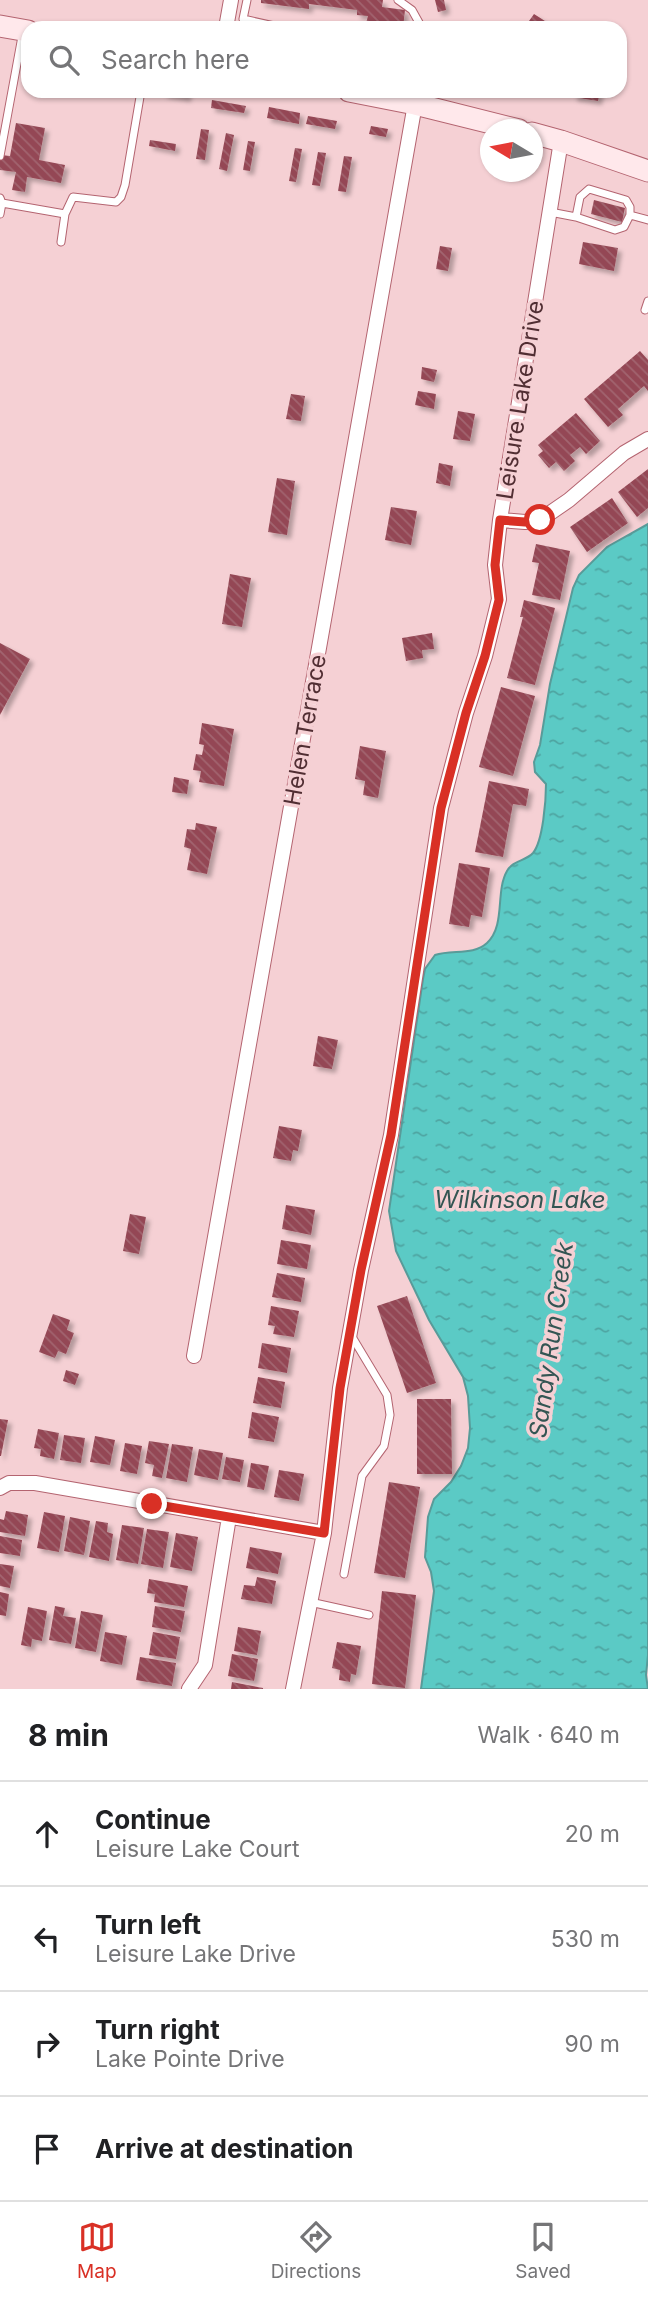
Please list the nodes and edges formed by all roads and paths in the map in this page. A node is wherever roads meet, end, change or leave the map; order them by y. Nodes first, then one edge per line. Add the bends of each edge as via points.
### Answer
1 (231, 0) edge
2 (247, 0) edge
3 (398, 0) edge
4 (227, 21) edge
5 (252, 21) edge
6 (418, 21) edge
7 (0, 26) edge
8 (21, 30) edge
9 (21, 55) edge
10 (140, 98) edge
11 (402, 98) edge
12 (480, 119) edge
13 (543, 136) edge
14 (561, 141) junction
15 (0, 156) edge
16 (648, 171) edge
17 (1, 201) edge
18 (550, 212) junction
19 (0, 214) edge
20 (65, 214) junction
21 (629, 215) junction
22 (576, 217) junction
23 (648, 220) edge
24 (61, 242) dead end
25 (648, 301) edge
26 (645, 310) dead end
27 (648, 439) edge
28 (500, 520) junction
29 (350, 1334) junction
30 (194, 1356) dead end
31 (0, 1488) edge
32 (229, 1517) junction
33 (324, 1533) junction
34 (344, 1574) dead end
35 (310, 1602) junction
36 (369, 1615) dead end
37 (189, 1689) edge
38 (293, 1689) edge

1 - 4 street
2 - 5 lane via 243,19
3 - 6 lane
7 - 8 main road
9 - 15 lane
10 - 20 lane via 121,197 116,202 73,197
11 - 12 main road
11 - 30 street, Helen Terrace
13 - 14 main road
14 - 16 main road
14 - 18 street, Leisure Lake Drive
17 - 19 lane
17 - 20 lane
18 - 22 lane
18 - 28 street, Leisure Lake Drive
20 - 24 lane
21 - 22 lane via 624,227 615,230 603,222
21 - 22 lane via 626,200 609,200 589,189 580,197
21 - 23 lane
25 - 26 lane
27 - 28 street via 540,520
28 - 29 street, Leisure Lake Drive via 495,565 499,600 441,808 391,1135
29 - 33 street, Leisure Lake Drive
29 - 34 lane via 387,1395 390,1415 384,1446 362,1476
31 - 32 street via 9,1483 35,1483
32 - 33 street
32 - 37 street via 205,1665
33 - 35 street, Leisure Lake Drive
35 - 36 lane
35 - 38 street, Leisure Lake Drive

